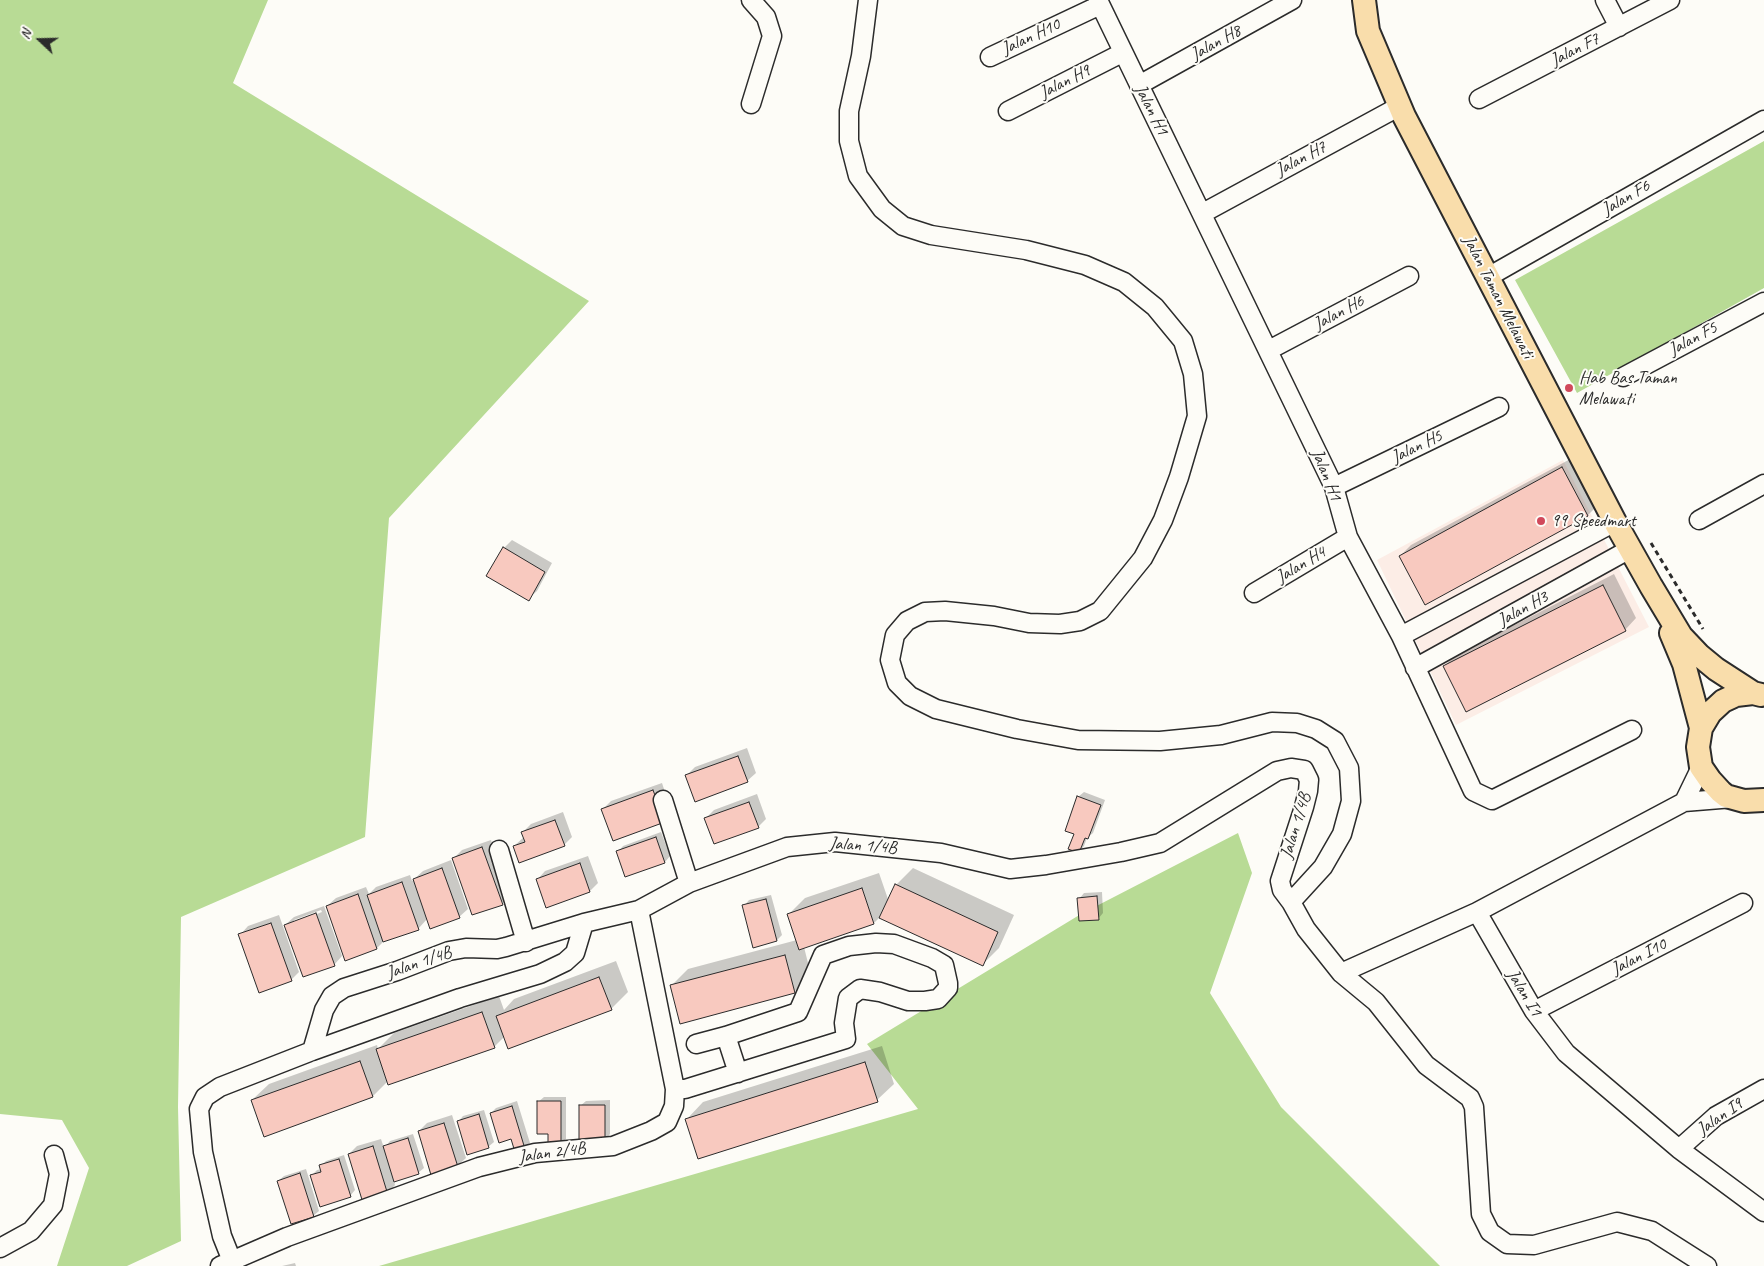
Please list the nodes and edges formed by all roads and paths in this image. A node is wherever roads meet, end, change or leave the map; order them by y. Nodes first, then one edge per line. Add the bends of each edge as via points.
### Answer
1 (751, 0) edge
2 (868, 0) edge
3 (1292, 0) edge
4 (1364, 0) edge
5 (1605, 0) edge
6 (1670, 0) edge
7 (1099, 2) edge
8 (1619, 27) junction
9 (1122, 53) junction
10 (990, 57) dead end
11 (1139, 85) junction
12 (1479, 99) dead end
13 (751, 104) dead end
14 (1400, 106) junction
15 (1008, 111) dead end
16 (1764, 120) edge
17 (1203, 213) junction
18 (1409, 276) dead end
19 (1488, 277) junction
20 (1764, 302) edge
21 (1269, 350) junction
22 (1623, 377) dead end
23 (1499, 407) dead end
24 (1764, 484) edge
25 (1334, 487) junction
26 (1699, 520) dead end
27 (1615, 522) junction
28 (1348, 537) junction
29 (1639, 544) junction
30 (1650, 586) junction
31 (1254, 593) dead end
32 (1401, 636) junction
33 (1707, 637) dead end
34 (1415, 668) junction
35 (1759, 694) edge
36 (1702, 728) junction
37 (1632, 730) dead end
38 (1702, 767) junction
39 (663, 800) dead end
40 (1747, 800) edge
41 (1684, 802) junction
42 (1764, 812) edge
43 (499, 850) dead end
44 (689, 883) junction
45 (1291, 902) junction
46 (1743, 903) dead end
47 (639, 910) junction
48 (1477, 912) junction
49 (584, 923) junction
50 (526, 942) junction
51 (1341, 973) junction
52 (1534, 1011) junction
53 (726, 1036) junction
54 (696, 1044) dead end
55 (312, 1051) junction
56 (738, 1073) junction
57 (675, 1089) junction
58 (1764, 1089) edge
59 (1679, 1149) junction
60 (54, 1155) dead end
61 (1764, 1212) edge
62 (0, 1248) edge
63 (226, 1263) edge
64 (1707, 1266) edge

1 - 13 street via 766,17 772,36
2 - 45 street via 861,56 849,111 849,141 858,176 882,208 903,226 931,235 1026,250 1085,265 1124,282 1155,307 1184,341 1193,374 1197,416 1163,520 1143,558 1100,611 1080,621 1060,624 1029,624 994,616 945,611 925,612 907,621 895,635 890,660 897,682 910,696 936,709 1078,740 1160,741 1222,735 1272,722 1298,723 1316,729 1335,741 1349,768 1351,801 1342,834 1323,867
3 - 11 street, Jalan H8
4 - 14 main road, Jalan Taman Melawati via 1368,31
5 - 8 street
6 - 8 street, Jalan F7
7 - 9 street, Jalan H1
7 - 10 street, Jalan H10
8 - 12 street, Jalan F7
9 - 11 street, Jalan H1
9 - 15 street, Jalan H9
11 - 17 street, Jalan H1
14 - 17 street, Jalan H7
14 - 19 main road, Jalan Taman Melawati
16 - 19 street, Jalan F6
17 - 21 street, Jalan H1
18 - 21 street, Jalan H6
19 - 27 main road, Jalan Taman Melawati
20 - 22 street, Jalan F5
21 - 25 street, Jalan H1
23 - 25 street, Jalan H5
24 - 26 street
25 - 28 street, Jalan H1
27 - 29 main road, Jalan Taman Melawati
27 - 32 street, Jalan H3
28 - 31 street, Jalan H4
28 - 32 street, Jalan H1
29 - 30 main road, Jalan Taman Melawati
29 - 33 path via 1693,611
29 - 34 street, Jalan H3
30 - 35 main road, Jalan Taman Melawati via 1681,636 1699,655 1716,670
30 - 36 main road, Jalan Taman Melawati via 1684,664
32 - 34 street, Jalan H1
34 - 37 street, Jalan H1 via 1473,791 1492,800
35 - 36 main road via 1736,695 1722,701
36 - 38 main road via 1698,747
38 - 40 main road via 1726,796
38 - 41 street
39 - 44 street
40 - 41 street
40 - 42 main road
41 - 48 street
43 - 50 street
44 - 45 street, Jalan 1/4B via 787,847 835,842 941,853 1010,869 1121,852 1160,843 1277,771 1291,768 1304,770 1309,780 1304,807 1280,881
44 - 47 street, Jalan 1/4B
45 - 51 street, Jalan 1/4B via 1306,929
46 - 52 street, Jalan I10
47 - 49 street, Jalan 1/4B
47 - 57 street, Jalan 2/4B
48 - 51 street
48 - 52 street, Jalan I1
49 - 50 street, Jalan 1/4B
49 - 55 street via 575,953 565,962 540,974 460,998
50 - 55 street, Jalan 1/4B via 497,949 449,951 397,972 344,988 332,996 324,1010
51 - 64 street, Jalan 1/4B via 1376,1002 1426,1065 1470,1098 1474,1107 1481,1214 1490,1232 1507,1244 1534,1245 1616,1222 1652,1231
52 - 59 street, Jalan I1 via 1566,1053
53 - 54 street
53 - 56 street
53 - 56 street via 798,1012 823,955 849,946 894,944 944,965 948,988 938,999 908,1001 860,988 848,998 844,1023 846,1039
55 - 63 street via 220,1087 205,1097 199,1109 203,1152
56 - 57 street via 686,1089
57 - 63 street, Jalan 2/4B via 674,1106 666,1122 621,1143 535,1153 479,1167 287,1237
58 - 59 street, Jalan I9 via 1716,1116
59 - 61 street, Jalan I1
60 - 62 street via 59,1174 54,1204 31,1231

